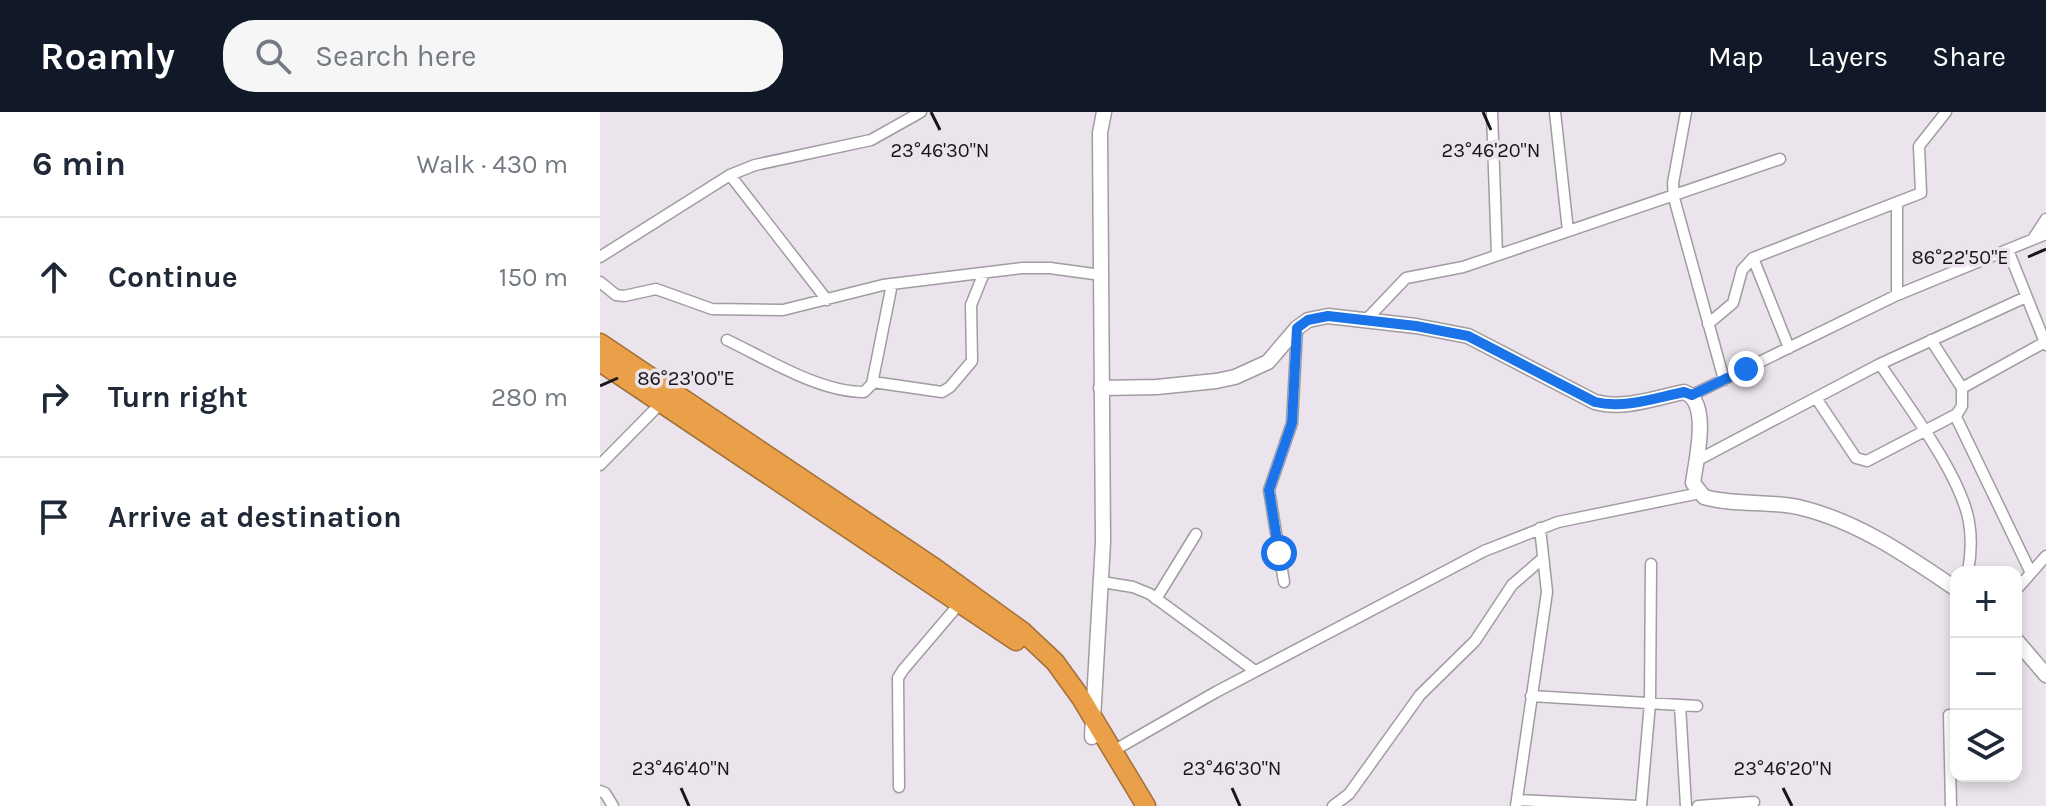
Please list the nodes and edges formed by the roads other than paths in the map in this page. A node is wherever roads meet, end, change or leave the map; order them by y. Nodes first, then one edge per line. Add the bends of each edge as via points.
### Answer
1 (921, 112) edge
2 (1104, 112) edge
3 (1492, 112) edge
4 (1555, 112) edge
5 (1686, 112) edge
6 (1946, 112) edge
7 (1780, 159) dead end
8 (730, 175) junction
9 (1674, 195) junction
10 (1897, 203) junction
11 (2046, 219) edge
12 (1568, 231) junction
13 (2046, 234) edge
14 (2032, 240) junction
15 (2008, 250) junction
16 (1497, 255) junction
17 (600, 257) edge
18 (1753, 258) junction
19 (984, 273) junction
20 (1101, 275) junction
21 (600, 282) edge
22 (892, 284) junction
23 (1897, 295) junction
24 (2026, 297) junction
25 (827, 300) junction
26 (1365, 321) junction
27 (1708, 324) junction
28 (1297, 328) junction
29 (727, 340) dead end
30 (1931, 340) junction
31 (600, 343) edge
32 (2045, 344) edge
33 (1789, 348) junction
34 (600, 362) edge
35 (1880, 364) junction
36 (1724, 380) junction
37 (873, 382) junction
38 (1101, 388) junction
39 (1962, 388) junction
40 (1692, 395) junction
41 (1816, 398) junction
42 (661, 403) junction
43 (1955, 415) junction
44 (1924, 431) junction
45 (1696, 461) junction
46 (600, 465) edge
47 (1700, 493) junction
48 (1540, 528) junction
49 (1196, 534) dead end
50 (2046, 556) edge
51 (1543, 558) junction
52 (1651, 564) dead end
53 (1969, 566) edge
54 (2031, 573) junction
55 (1102, 582) junction
56 (1284, 582) dead end
57 (2022, 583) edge
58 (1950, 585) edge
59 (1156, 599) junction
60 (960, 603) junction
61 (2022, 647) edge
62 (1255, 671) junction
63 (2046, 675) edge
64 (1531, 696) junction
65 (1650, 703) junction
66 (1680, 705) junction
67 (1697, 706) dead end
68 (1949, 715) dead end
69 (1093, 728) junction
70 (1113, 751) junction
71 (899, 787) dead end
72 (600, 791) edge
73 (1754, 802) dead end
74 (1516, 803) edge
75 (613, 806) edge
76 (1131, 806) edge
77 (1146, 806) edge
78 (1333, 806) edge
79 (1639, 806) edge
80 (1686, 806) edge
81 (1698, 806) edge
82 (1951, 806) edge

1 - 8 street via 871,140
2 - 20 street
3 - 16 street
4 - 12 street
5 - 9 street
6 - 10 street via 1919,146 1921,193
7 - 9 street
8 - 17 street
8 - 25 street
9 - 12 street
9 - 27 street
10 - 18 street
10 - 23 street
11 - 14 street
12 - 16 street
13 - 14 street
14 - 15 street
15 - 23 street
15 - 24 street
16 - 26 street via 1406,278
18 - 27 street via 1742,270 1733,303
18 - 33 street
19 - 20 street via 1050,268
19 - 22 street
19 - 37 street via 971,305 972,361 950,387 942,392
20 - 38 street
21 - 25 street via 616,295 656,289 712,309 783,310
22 - 25 street
22 - 37 street
23 - 33 street
24 - 30 street
24 - 32 street
26 - 28 street via 1317,317
26 - 40 street via 1468,336 1607,405
27 - 36 street
28 - 38 street via 1268,362 1235,377
28 - 56 street via 1292,423 1269,490
29 - 37 street via 803,377 848,390 864,392
30 - 35 street
30 - 39 street
31 - 69 highway via 1022,631 1055,662
32 - 39 street
33 - 36 street
34 - 42 highway
35 - 41 street
35 - 44 street
36 - 40 street
38 - 55 street
39 - 43 street via 1962,406
40 - 45 street via 1700,418
41 - 44 street via 1860,460 1873,459
41 - 45 street
42 - 46 street
42 - 60 highway
43 - 44 street
43 - 54 street
44 - 53 street via 1957,486 1969,520
45 - 47 street via 1693,483
47 - 48 street
47 - 58 street via 1711,499 1802,508 1857,528
48 - 51 street
48 - 62 street via 1484,551
49 - 59 street
50 - 54 street
51 - 64 street via 1547,592
51 - 78 street via 1512,585 1475,641 1420,695 1349,794
52 - 65 street
54 - 57 street
55 - 59 street via 1133,587
55 - 69 street
59 - 62 street
60 - 69 highway via 1033,656
60 - 71 street via 898,678
61 - 63 street
62 - 70 street
64 - 65 street
64 - 74 street
65 - 66 street
65 - 79 street
66 - 67 street
66 - 80 street
68 - 82 street
69 - 70 highway
69 - 76 highway
70 - 77 highway
72 - 75 street
73 - 81 street
74 - 79 street

